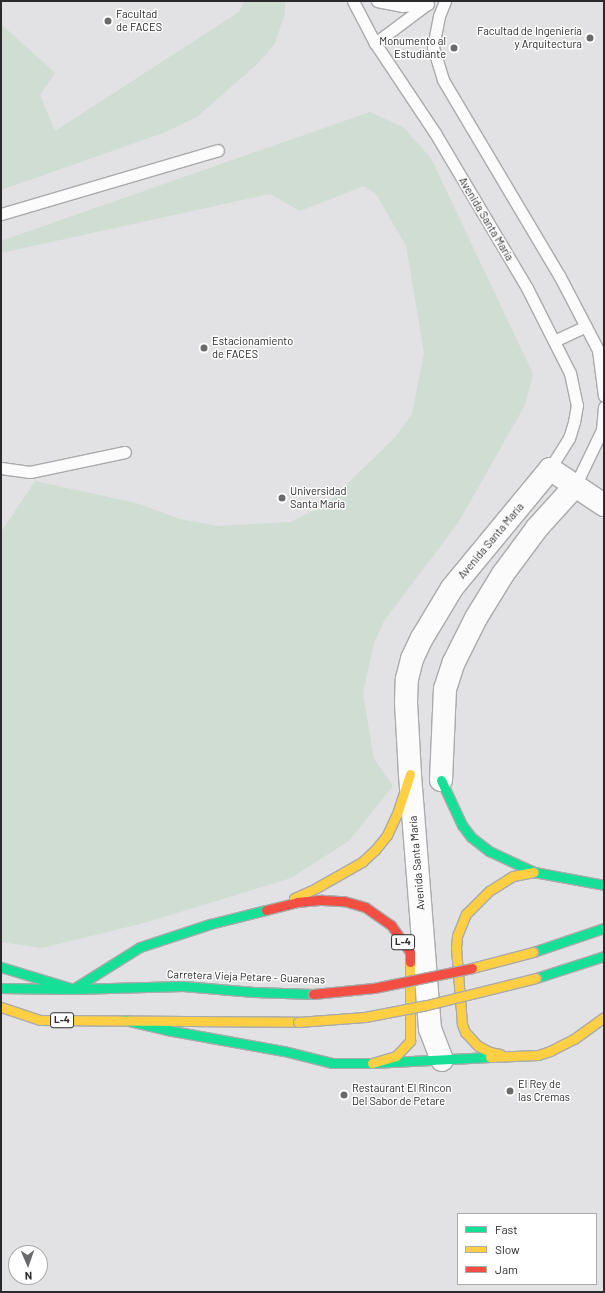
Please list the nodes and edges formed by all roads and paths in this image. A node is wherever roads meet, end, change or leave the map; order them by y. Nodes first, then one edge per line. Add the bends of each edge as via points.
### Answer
1 (353, 1) edge
2 (377, 1) edge
3 (445, 1) edge
4 (429, 3) edge
5 (375, 43) junction
6 (218, 150) dead end
7 (1, 214) edge
8 (586, 326) junction
9 (554, 341) junction
10 (604, 396) edge
11 (604, 407) edge
12 (125, 452) dead end
13 (1, 468) edge
14 (550, 469) junction
15 (575, 486) junction
16 (604, 505) edge
17 (410, 774) junction
18 (441, 780) joint
19 (534, 872) junction
20 (604, 885) edge
21 (272, 908) junction
22 (604, 928) edge
23 (604, 956) edge
24 (1, 967) edge
25 (1, 988) edge
26 (73, 989) junction
27 (1, 1007) edge
28 (604, 1017) edge
29 (1, 1018) edge
30 (40, 1020) junction
31 (125, 1020) junction
32 (447, 1028) dead end
33 (526, 1056) junction
34 (442, 1060) junction
35 (372, 1064) junction

1 - 5 lane, Avenida Santa María
2 - 4 lane via 402,6
3 - 8 lane via 439,16 433,47 443,80 560,275
4 - 5 lane
5 - 9 lane, Avenida Santa María via 439,140 527,288
6 - 7 lane
8 - 9 lane
8 - 10 lane via 598,350
9 - 14 lane, Avenida Santa María via 570,373 577,405 569,438
11 - 15 lane via 602,430
12 - 13 lane via 30,472
14 - 15 street
14 - 17 street, Avenida Santa María via 452,588 412,659 407,680 406,702
15 - 16 street
15 - 18 street via 537,528 503,574 476,618 454,662 445,689
17 - 21 main road, L-4 via 387,835 362,862 316,888
17 - 34 street, Avenida Santa María via 430,1029
18 - 19 main road via 456,815 472,836 498,856
19 - 20 main road, L-4
19 - 33 main road, L-4 via 504,880 480,898 466,914 456,948 462,1024 465,1032 478,1046 490,1052
21 - 26 main road, L-4 via 210,924 140,947
21 - 35 main road, L-4 via 322,900 344,901 365,906 390,925 410,952 410,1041 396,1056
22 - 26 main road, Carretera Vieja Petare - Guarenas, bridge via 484,966 374,988 313,994 182,986
23 - 31 main road, L-4, bridge via 536,978 427,1005 365,1017 298,1022
24 - 26 main road, Carretera Vieja Petare - Guarenas
25 - 26 main road
27 - 30 main road, L-4
28 - 33 main road, L-4 via 550,1051
29 - 30 street
30 - 31 main road, L-4
31 - 35 main road, L-4 via 332,1063
32 - 34 street
33 - 34 main road, L-4
34 - 35 main road, L-4

